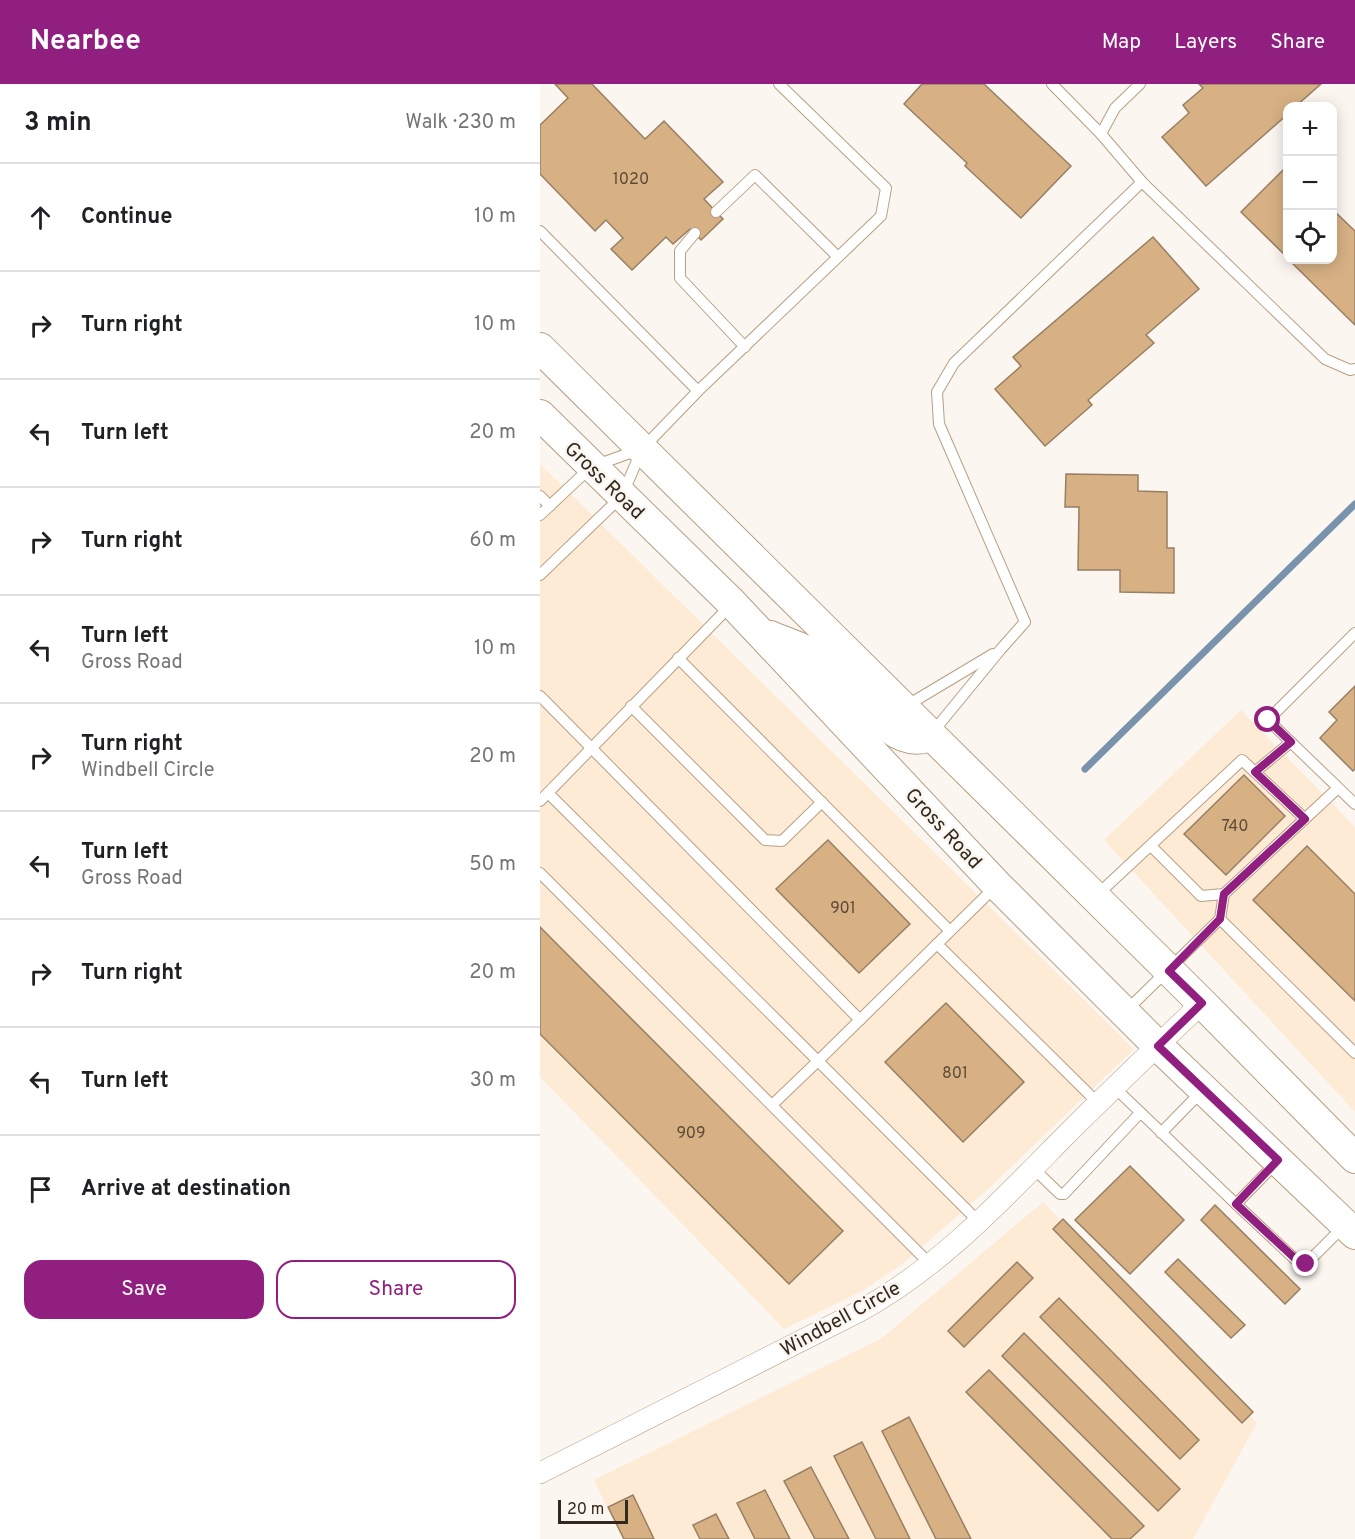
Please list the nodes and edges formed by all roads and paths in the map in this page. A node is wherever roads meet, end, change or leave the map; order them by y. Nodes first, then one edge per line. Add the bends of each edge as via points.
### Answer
1 (779, 84) edge
2 (1052, 84) edge
3 (1140, 84) edge
4 (1101, 134) junction
5 (1142, 183) junction
6 (716, 212) dead end
7 (695, 233) dead end
8 (542, 237) edge
9 (838, 257) junction
10 (744, 347) junction
11 (540, 348) edge
12 (1355, 369) edge
13 (698, 391) junction
14 (540, 415) edge
15 (642, 449) junction
16 (591, 467) junction
17 (540, 496) edge
18 (622, 496) junction
19 (550, 506) junction
20 (540, 515) edge
21 (540, 575) edge
22 (732, 603) junction
23 (759, 632) junction
24 (1355, 633) edge
25 (1000, 649) junction
26 (678, 658) junction
27 (540, 696) edge
28 (631, 706) junction
29 (903, 708) junction
30 (931, 735) junction
31 (1291, 742) junction
32 (591, 747) junction
33 (1255, 772) junction
34 (1338, 788) junction
35 (548, 793) junction
36 (540, 801) edge
37 (822, 802) junction
38 (1355, 804) edge
39 (1305, 819) junction
40 (1151, 846) junction
41 (540, 873) edge
42 (997, 885) junction
43 (1224, 894) junction
44 (1095, 898) junction
45 (1220, 919) junction
46 (950, 931) junction
47 (937, 944) junction
48 (1169, 971) junction
49 (1202, 1003) junction
50 (1124, 1012) junction
51 (860, 1020) junction
52 (1158, 1046) junction
53 (1355, 1053) edge
54 (818, 1061) junction
55 (1114, 1088) junction
56 (1204, 1089) junction
57 (1098, 1103) junction
58 (772, 1105) junction
59 (1140, 1113) junction
60 (1161, 1133) junction
61 (1355, 1158) edge
62 (1278, 1160) junction
63 (1033, 1168) junction
64 (1236, 1204) junction
65 (978, 1221) junction
66 (1350, 1229) edge
67 (931, 1265) junction
68 (540, 1473) edge

1 - 9 lane via 886,188 881,216
2 - 4 lane
3 - 4 lane via 1115,108
4 - 5 lane
5 - 12 lane via 1325,358
5 - 25 lane via 954,363 937,392 939,424 1025,622
6 - 9 lane via 755,175
7 - 10 lane via 680,251 680,278
8 - 13 lane
9 - 10 lane
10 - 13 lane
11 - 15 main road
13 - 15 lane
14 - 16 main road, Gross Road
15 - 16 lane
15 - 18 lane
15 - 29 main road
16 - 18 main road, Gross Road
16 - 19 lane
17 - 19 lane
18 - 21 lane
18 - 22 main road, Gross Road
19 - 20 lane
22 - 23 main road, Gross Road
22 - 26 lane
23 - 30 main road via 819,657 875,717 894,731 921,740
23 - 42 main road, Gross Road
24 - 31 lane via 1268,720
25 - 29 lane
25 - 30 lane
26 - 28 lane
26 - 37 lane
27 - 32 lane
28 - 32 lane
28 - 37 lane via 765,840 782,841
29 - 30 main road
30 - 44 main road
31 - 33 lane
31 - 34 lane
32 - 35 lane
32 - 51 lane
33 - 39 lane
33 - 40 lane via 1242,760
34 - 38 lane
34 - 39 lane
35 - 36 lane
35 - 54 lane
37 - 46 lane
39 - 43 lane
40 - 43 lane via 1201,896
40 - 44 lane
41 - 58 lane
42 - 46 lane
42 - 50 main road, Gross Road
43 - 45 lane
44 - 48 main road
45 - 48 lane
45 - 53 lane
46 - 47 lane
47 - 51 lane
47 - 57 lane
48 - 49 main road
48 - 50 lane
49 - 52 street, Windbell Circle
49 - 61 main road
50 - 52 main road, Gross Road
51 - 54 lane
52 - 55 street, Windbell Circle
52 - 56 main road, Gross Road
54 - 58 lane
54 - 65 lane
55 - 57 street, Windbell Circle
55 - 59 lane
56 - 60 lane
56 - 62 main road, Gross Road
57 - 63 street, Windbell Circle
58 - 67 lane
59 - 60 lane
59 - 63 lane via 1064,1194
60 - 64 lane
62 - 64 lane
62 - 66 main road, Gross Road
63 - 65 street, Windbell Circle
64 - 66 lane via 1300,1263 1306,1264
65 - 67 street, Windbell Circle
67 - 68 street, Windbell Circle via 875,1303

